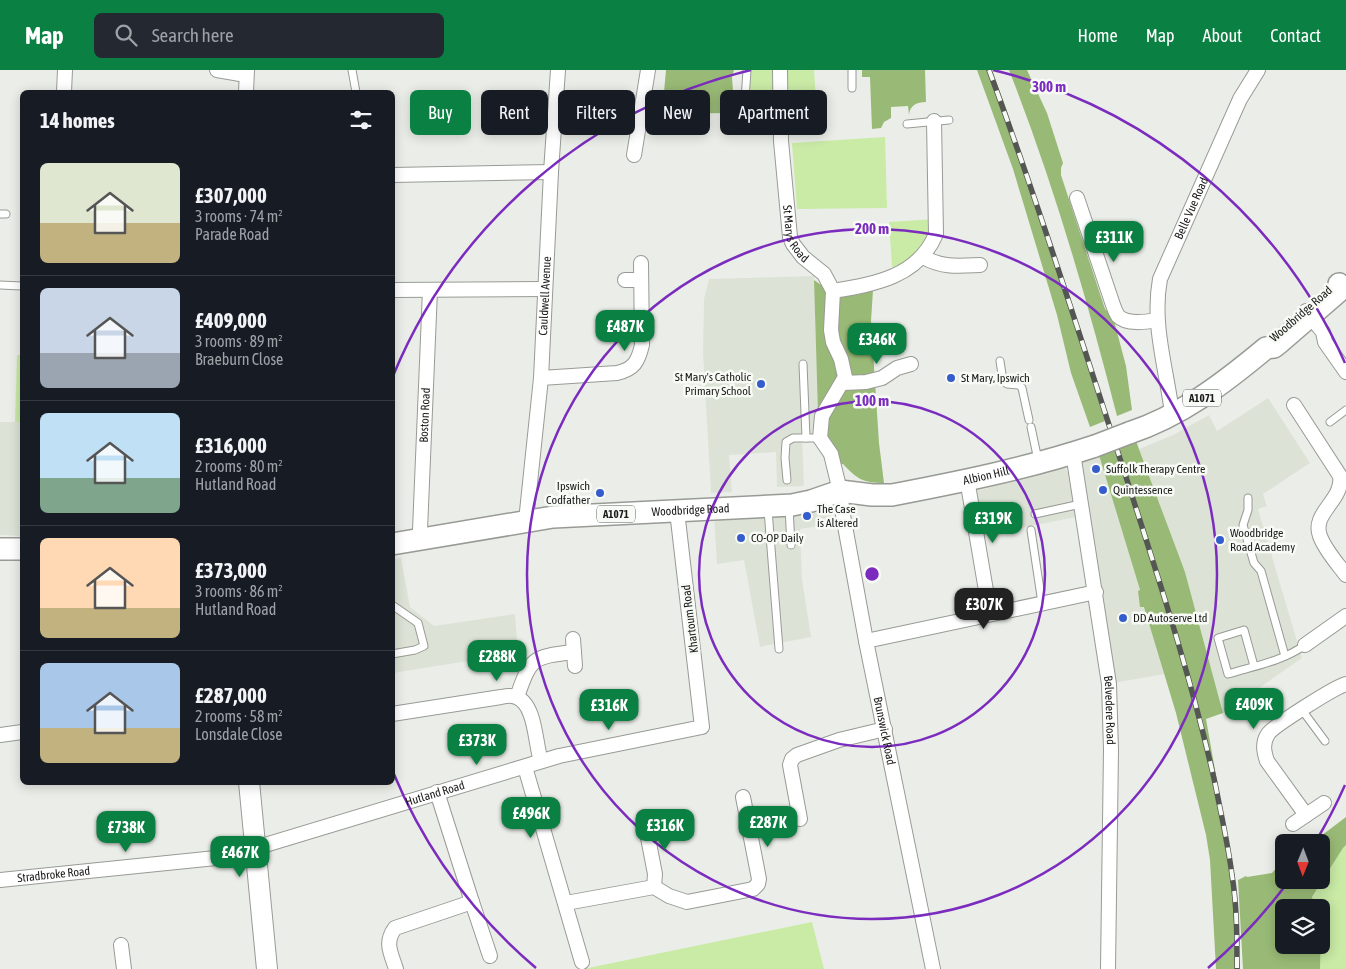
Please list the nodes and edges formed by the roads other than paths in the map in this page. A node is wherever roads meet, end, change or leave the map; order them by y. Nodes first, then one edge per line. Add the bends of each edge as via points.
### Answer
1 (65, 70) edge
2 (216, 70) edge
3 (352, 70) edge
4 (558, 70) edge
5 (648, 70) edge
6 (747, 70) edge
7 (780, 70) edge
8 (852, 70) edge
9 (1258, 70) edge
10 (246, 72) edge
11 (852, 88) dead end
12 (64, 90) edge
13 (246, 90) edge
14 (356, 90) edge
15 (746, 90) edge
16 (949, 120) dead end
17 (934, 121) junction
18 (907, 124) dead end
19 (634, 155) dead end
20 (551, 172) junction
21 (395, 175) edge
22 (1077, 198) dead end
23 (923, 257) junction
24 (641, 263) dead end
25 (980, 265) dead end
26 (625, 280) dead end
27 (641, 280) junction
28 (1343, 281) edge
29 (0, 285) edge
30 (20, 286) edge
31 (545, 289) junction
32 (395, 290) edge
33 (430, 290) junction
34 (832, 291) junction
35 (1304, 316) junction
36 (1157, 320) junction
37 (1000, 361) dead end
38 (803, 364) dead end
39 (911, 364) dead end
40 (1346, 372) edge
41 (541, 378) junction
42 (843, 383) junction
43 (1294, 404) dead end
44 (1346, 410) edge
45 (1174, 414) junction
46 (1330, 422) dead end
47 (1129, 433) joint
48 (813, 438) junction
49 (1074, 453) junction
50 (1038, 463) junction
51 (967, 479) junction
52 (787, 480) dead end
53 (840, 491) junction
54 (1248, 498) dead end
55 (1082, 504) junction
56 (779, 506) junction
57 (677, 511) junction
58 (1036, 514) dead end
59 (526, 521) junction
60 (1031, 530) dead end
61 (422, 540) junction
62 (395, 544) edge
63 (791, 545) dead end
64 (0, 549) edge
65 (20, 550) edge
66 (1346, 575) edge
67 (1096, 592) junction
68 (1042, 603) junction
69 (395, 607) edge
70 (990, 614) junction
71 (1346, 616) edge
72 (866, 641) junction
73 (1305, 645) joint
74 (779, 648) dead end
75 (574, 652) dead end
76 (395, 653) edge
77 (1285, 656) junction
78 (1254, 666) junction
79 (1346, 684) edge
80 (517, 697) junction
81 (1302, 710) junction
82 (395, 714) edge
83 (702, 727) joint
84 (885, 729) junction
85 (20, 732) edge
86 (0, 735) edge
87 (1325, 741) dead end
88 (541, 761) junction
89 (525, 767) junction
90 (249, 785) edge
91 (437, 792) junction
92 (743, 797) dead end
93 (1324, 802) dead end
94 (1306, 815) junction
95 (644, 817) dead end
96 (800, 818) dead end
97 (1293, 824) dead end
98 (255, 851) junction
99 (0, 880) edge
100 (654, 887) junction
101 (472, 902) junction
102 (566, 903) junction
103 (121, 945) dead end
104 (490, 956) dead end
105 (582, 962) dead end
106 (124, 969) edge
107 (267, 969) edge
108 (396, 969) edge
109 (933, 969) edge
110 (1108, 969) edge

1 - 12 street
2 - 10 street
3 - 14 lane
4 - 20 street, Cauldwell Avenue
5 - 19 street
6 - 15 lane
7 - 34 street, St Marys Road via 781,141 790,237 802,257 824,274
8 - 11 lane
9 - 36 street, Belle Vue Road via 1240,99 1160,279
10 - 13 street
16 - 17 lane
17 - 18 lane
17 - 23 street via 936,234
20 - 21 street
20 - 31 street, Cauldwell Avenue
22 - 36 street via 1118,316 1126,321
23 - 25 street via 938,265
23 - 34 street via 898,274
24 - 27 street
26 - 27 street
27 - 41 street via 642,345 640,355 629,370
28 - 35 main road, Woodbridge Road / A1071 via 1338,292
29 - 30 lane
31 - 33 street
31 - 41 street, Cauldwell Avenue
32 - 33 street
33 - 61 street, Boston Road
34 - 42 street via 831,330 844,370
35 - 40 street via 1323,332 1325,342
35 - 45 main road, Woodbridge Road / A1071 via 1268,340 1266,348 1201,398
36 - 45 street, Belle Vue Road
37 - 50 lane via 1003,381 1022,388
38 - 48 lane
39 - 42 street via 882,378
41 - 59 street, Cauldwell Avenue
42 - 48 street via 822,416
43 - 66 street via 1319,454 1340,476 1339,491 1318,527 1328,550
44 - 46 lane
45 - 47 main road, Woodbridge Road / A1071
47 - 49 main road, Albion Hill / A1071, bridge
48 - 52 lane via 794,438 786,442
48 - 53 street via 831,454
49 - 50 main road, Albion Hill / A1071
49 - 55 street, Belvedere Road
50 - 51 main road, Albion Hill / A1071
51 - 53 main road, Albion Hill / A1071 via 892,494
51 - 70 street
53 - 56 main road, Woodbridge Road / A1071 via 811,501
53 - 72 street, Brunswick Road
54 - 77 lane via 1243,525 1254,563 1261,570
55 - 58 lane
55 - 67 street, Belvedere Road
56 - 57 main road, Woodbridge Road / A1071
56 - 63 lane
56 - 74 lane
57 - 59 main road, Woodbridge Road / A1071
57 - 83 street, Khartoum Road
59 - 61 main road, Woodbridge Road / A1071
60 - 68 lane
61 - 62 main road, Woodbridge Road / A1071
64 - 65 main road
67 - 68 street
67 - 110 street, Belvedere Road via 1111,718
68 - 70 street
69 - 76 lane via 418,623 424,646
70 - 72 street
71 - 73 street
72 - 84 street, Brunswick Road
73 - 77 lane
75 - 80 street via 535,660
77 - 78 lane
78 - 78 lane via 1228,674 1218,638 1244,630
79 - 81 street
80 - 82 street via 501,696
80 - 88 street via 531,713
81 - 87 lane
81 - 94 street via 1269,733 1264,752
83 - 88 street, Hutland Road
84 - 96 street via 839,740 792,759 790,765
84 - 109 street, Brunswick Road
85 - 86 street
88 - 89 street, Hutland Road
89 - 91 street, Hutland Road
89 - 102 street
90 - 98 street
91 - 98 street, Hutland Road
91 - 101 street
92 - 100 street via 758,884 753,889 687,902
93 - 94 street
94 - 97 street
95 - 100 street via 655,874
98 - 99 street, Stradbroke Road
98 - 107 street
100 - 102 street
101 - 104 street
101 - 108 street via 395,928 389,946
102 - 105 street
103 - 106 street

